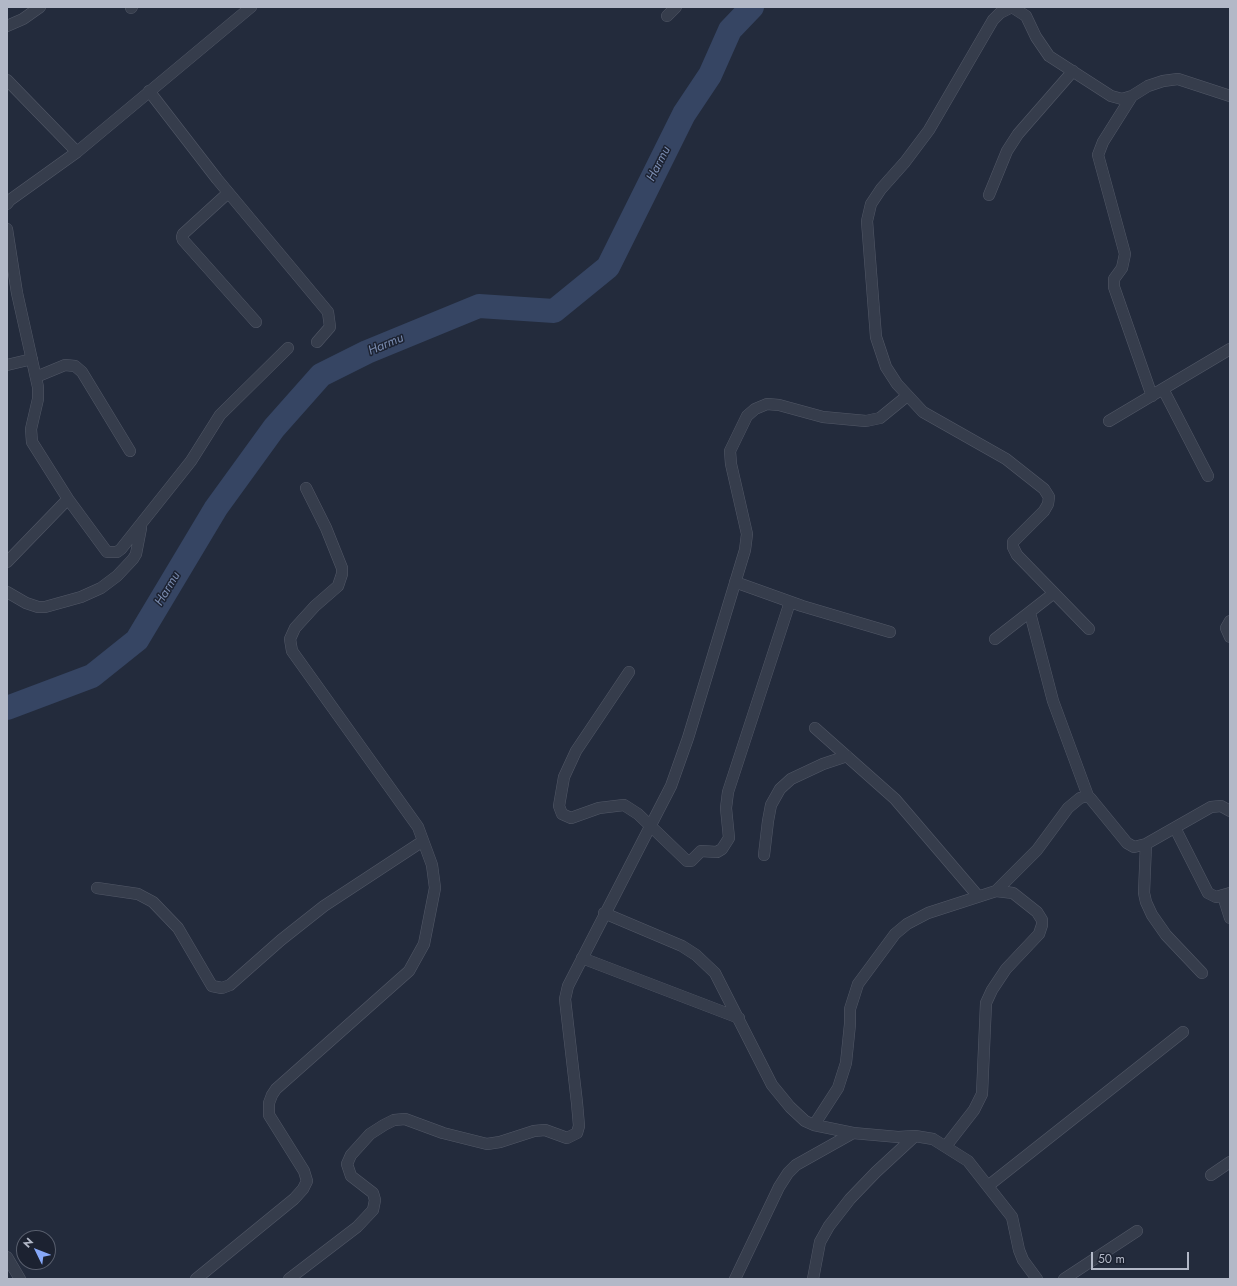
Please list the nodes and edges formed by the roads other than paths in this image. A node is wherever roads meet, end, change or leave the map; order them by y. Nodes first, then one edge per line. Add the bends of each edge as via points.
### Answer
1 (40, 7) edge
2 (251, 7) edge
3 (676, 7) edge
4 (667, 16) dead end
5 (7, 26) edge
6 (1073, 72) junction
7 (7, 80) edge
8 (149, 91) junction
9 (1132, 96) junction
10 (1230, 96) edge
11 (77, 152) junction
12 (228, 193) junction
13 (989, 195) dead end
14 (7, 204) edge
15 (7, 229) edge
16 (10, 254) edge
17 (12, 293) edge
18 (256, 322) dead end
19 (317, 342) dead end
20 (288, 348) dead end
21 (1230, 349) edge
22 (32, 359) junction
23 (7, 365) edge
24 (36, 377) junction
25 (1163, 389) junction
26 (907, 396) junction
27 (1152, 396) junction
28 (1109, 421) dead end
29 (130, 451) dead end
30 (1208, 476) dead end
31 (306, 488) dead end
32 (68, 499) junction
33 (141, 527) junction
34 (7, 562) edge
35 (735, 582) junction
36 (7, 592) edge
37 (1054, 593) junction
38 (790, 602) junction
39 (1030, 613) junction
40 (1230, 621) edge
41 (1090, 629) dead end
42 (890, 632) dead end
43 (1230, 637) edge
44 (996, 639) dead end
45 (629, 672) dead end
46 (815, 728) dead end
47 (847, 756) junction
48 (1088, 796) junction
49 (1230, 812) edge
50 (651, 825) junction
51 (1175, 828) junction
52 (423, 841) junction
53 (1146, 844) junction
54 (764, 855) dead end
55 (97, 888) dead end
56 (996, 891) junction
57 (1227, 894) edge
58 (978, 896) junction
59 (604, 913) junction
60 (1230, 918) edge
61 (582, 958) junction
62 (1202, 973) dead end
63 (738, 1018) junction
64 (1183, 1032) dead end
65 (814, 1125) junction
66 (853, 1133) junction
67 (915, 1136) junction
68 (946, 1146) junction
69 (1230, 1162) edge
70 (1211, 1175) dead end
71 (988, 1186) junction
72 (1137, 1231) dead end
73 (7, 1257) edge
74 (20, 1279) edge
75 (196, 1279) edge
76 (288, 1279) edge
77 (735, 1279) edge
78 (813, 1279) edge
79 (1037, 1279) edge
80 (1064, 1279) edge

1 - 5 street via 24,19
2 - 8 street
3 - 4 street
6 - 9 street via 1111,96 1122,99
6 - 13 street via 1018,134 1008,150
6 - 26 street via 1049,56 1020,10 1012,7 1000,13 993,20 929,130 871,204 867,221 876,337 886,368
7 - 11 street
8 - 11 street
8 - 12 street
9 - 10 street via 1148,86 1178,79
9 - 27 street via 1103,142 1098,155 1126,254 1122,268 1114,279 1114,287
11 - 14 street
12 - 18 street via 182,237
12 - 19 street via 328,312 330,327
15 - 16 street
16 - 17 street
17 - 22 street
20 - 33 street via 220,416 191,461
21 - 25 street
22 - 23 street
22 - 24 street
24 - 29 street via 65,365 75,366 82,372
24 - 32 street via 38,399 31,429 32,442
25 - 27 street
25 - 30 street
26 - 35 street via 880,418 866,421 823,417 766,404 755,408 747,416 730,451 747,534
26 - 37 street via 923,412 1022,469 1044,489 1049,497 1048,504 1013,542 1013,547 1017,555
27 - 28 street
31 - 52 street via 326,528 342,574 338,586 294,628 290,639 292,651 418,827
32 - 33 street via 107,552 117,552
32 - 34 street
33 - 36 street via 133,559 101,588 81,597 38,607
35 - 38 street
35 - 50 street via 688,738 671,786
37 - 39 street
37 - 41 street
38 - 42 street
38 - 50 street via 728,792 726,808 729,831 726,845 717,852 701,852 691,861 687,861
39 - 44 street
39 - 48 street via 1053,701
40 - 43 street via 1226,628
45 - 50 street via 576,751 564,777 559,806 563,815 571,818 599,808 624,805
46 - 47 street
47 - 54 street via 792,779 780,789 770,811
47 - 58 street via 895,799
48 - 53 street via 1128,843 1134,847
48 - 56 street via 1080,798 1068,808 1037,850
49 - 51 street via 1221,806 1211,807
50 - 59 street
51 - 53 street
51 - 57 street via 1208,893 1216,897
52 - 55 street via 324,906 230,985 222,988 212,986 178,928 153,902 138,894
52 - 75 street via 432,865 435,888 428,928 419,955 398,982 276,1089 270,1100 268,1111 273,1123 299,1159 304,1171 307,1181 303,1189 294,1200
53 - 62 street via 1146,902 1166,935
56 - 58 street
56 - 68 street via 1013,893 1037,912 1042,920 1042,926 1039,934 1006,969 986,1003 982,1094 974,1110
57 - 60 street
58 - 65 street via 928,913 907,924 895,934 858,984 850,1009 846,1063 838,1088
59 - 61 street
59 - 63 street via 682,946 696,955 715,973
61 - 63 street
61 - 76 street via 564,999 579,1126 575,1134 568,1138 544,1130 487,1144 443,1133 406,1119 394,1120 384,1125 370,1134 351,1155 347,1164 351,1176 373,1193 373,1210 357,1226
63 - 65 street via 776,1090 805,1121
64 - 71 street
65 - 66 street
66 - 67 street
66 - 77 street via 796,1165 788,1173
67 - 68 street via 933,1139
67 - 78 street via 850,1199 829,1226 820,1242
68 - 71 street via 968,1161
69 - 70 street
71 - 79 street via 1012,1217 1018,1250
72 - 80 street
73 - 74 street

